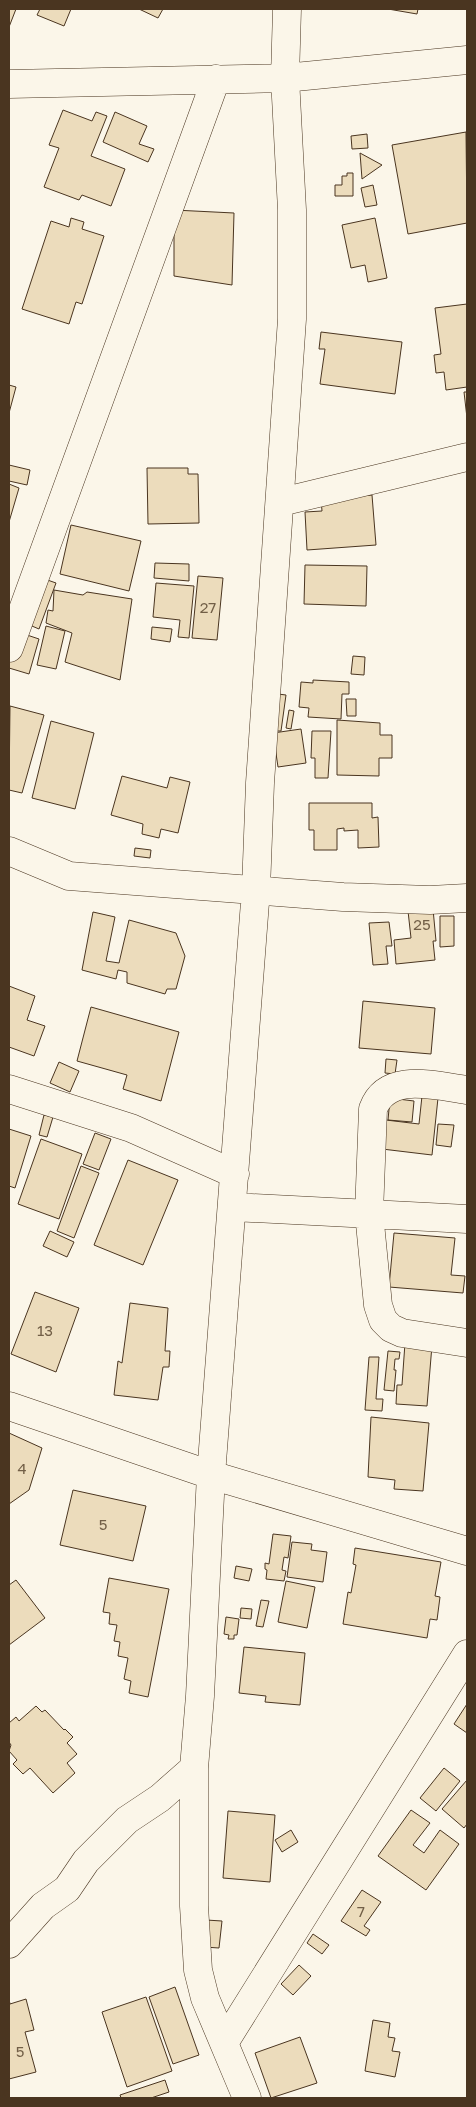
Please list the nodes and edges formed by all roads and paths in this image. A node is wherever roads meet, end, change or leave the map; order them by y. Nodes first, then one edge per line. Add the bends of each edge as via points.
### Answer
1 (287, 9) edge
2 (467, 60) edge
3 (286, 78) junction
4 (216, 79) junction
5 (9, 84) edge
6 (467, 457) edge
7 (281, 502) junction
8 (9, 648) edge
9 (9, 851) edge
10 (256, 889) junction
11 (467, 898) edge
12 (9, 1089) edge
13 (467, 1090) edge
14 (235, 1174) junction
15 (232, 1207) junction
16 (369, 1213) junction
17 (467, 1219) edge
18 (467, 1343) edge
19 (9, 1406) edge
20 (211, 1474) junction
21 (467, 1551) edge
22 (467, 1654) edge
23 (194, 1768) junction
24 (9, 1944) edge
25 (224, 2043) junction
26 (247, 2098) edge

1 - 3 street
2 - 3 street
3 - 4 street
3 - 7 street via 292,210 292,319
4 - 5 street
4 - 8 street
6 - 7 street
7 - 10 street via 260,783
9 - 10 street via 69,876
10 - 11 street via 378,898
10 - 14 street
12 - 14 street via 131,1128
13 - 16 street via 395,1085 377,1098 373,1109
14 - 15 street
15 - 16 street
15 - 20 street
16 - 17 street
16 - 18 street via 378,1305 383,1320 402,1333
19 - 20 street
20 - 21 street
20 - 23 street
22 - 25 street
23 - 24 street via 160,1798 128,1820 86,1861 67,1888 43,1906
23 - 25 street via 194,1906 198,1970 205,1998
25 - 26 street

